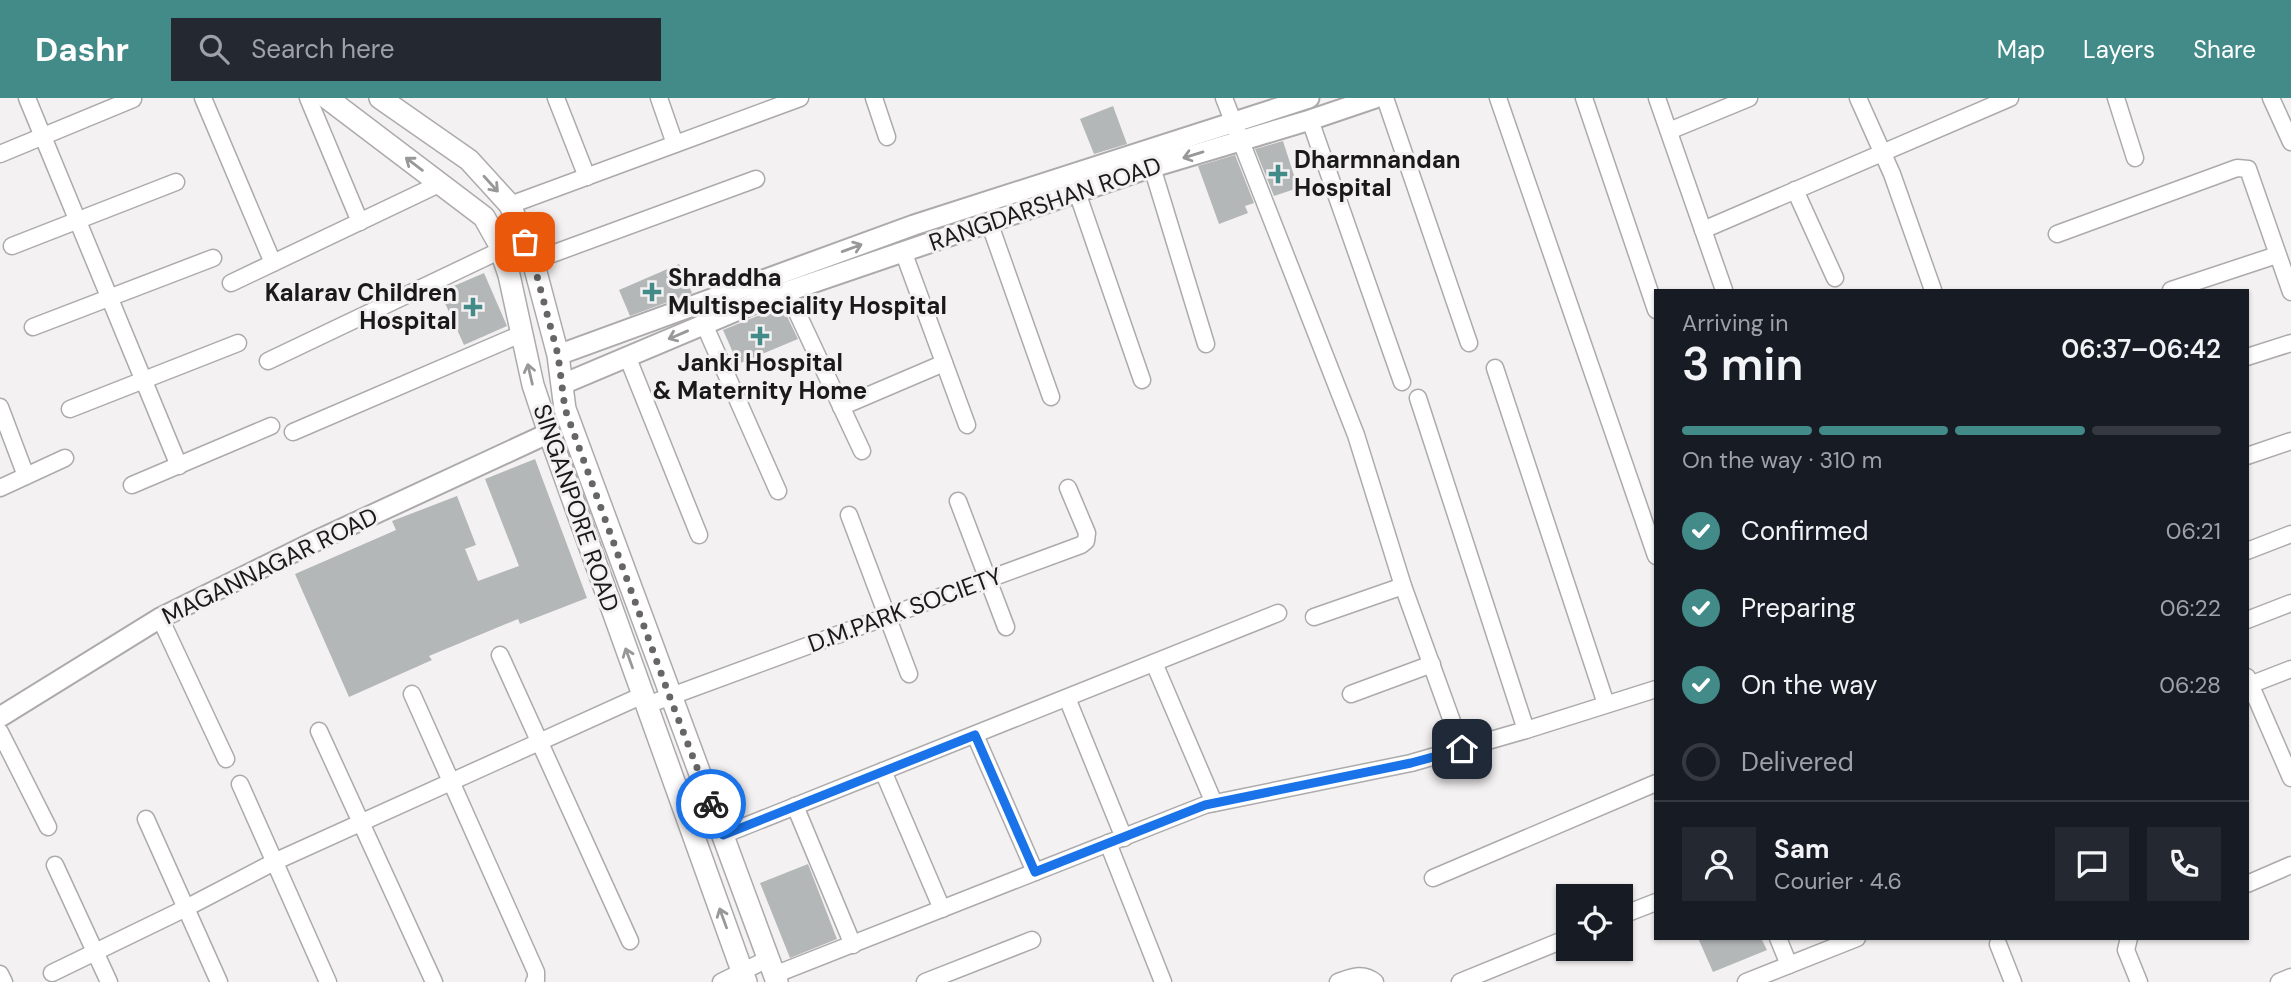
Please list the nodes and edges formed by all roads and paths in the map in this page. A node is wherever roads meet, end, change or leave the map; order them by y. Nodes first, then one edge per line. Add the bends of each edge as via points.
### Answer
1 (27, 98) edge
2 (203, 98) edge
3 (308, 98) edge
4 (327, 98) edge
5 (380, 98) edge
6 (556, 98) edge
7 (659, 98) edge
8 (800, 98) edge
9 (874, 98) edge
10 (1224, 98) edge
11 (1309, 98) edge
12 (1375, 98) edge
13 (1385, 98) edge
14 (1498, 98) edge
15 (1584, 98) edge
16 (1657, 98) edge
17 (1749, 98) edge
18 (1858, 98) edge
19 (2010, 98) edge
20 (2116, 98) edge
21 (2271, 98) edge
22 (133, 99) edge
23 (766, 104) edge
24 (2285, 116) edge
25 (1310, 120) junction
26 (1233, 122) junction
27 (1669, 131) junction
28 (43, 136) junction
29 (887, 137) dead end
30 (1240, 141) junction
31 (2291, 142) edge
32 (675, 144) junction
33 (0, 153) edge
34 (1883, 153) junction
35 (2135, 158) dead end
36 (1152, 167) junction
37 (587, 177) junction
38 (756, 179) dead end
39 (176, 182) dead end
40 (439, 184) junction
41 (1795, 190) junction
42 (1077, 192) junction
43 (510, 205) junction
44 (78, 220) junction
45 (360, 222) junction
46 (989, 222) junction
47 (1703, 230) junction
48 (2057, 234) dead end
49 (12, 246) dead end
50 (501, 250) junction
51 (903, 251) junction
52 (2277, 255) junction
53 (213, 258) dead end
54 (533, 261) junction
55 (273, 263) junction
56 (1835, 278) dead end
57 (231, 284) dead end
58 (1724, 289) edge
59 (1933, 289) edge
60 (2174, 289) edge
61 (787, 291) junction
62 (2291, 292) edge
63 (110, 298) junction
64 (1654, 304) edge
65 (704, 324) junction
66 (33, 327) dead end
67 (521, 334) junction
68 (2291, 342) edge
69 (238, 343) dead end
70 (1469, 343) dead end
71 (1206, 344) dead end
72 (558, 355) junction
73 (627, 356) junction
74 (2249, 356) edge
75 (268, 361) dead end
76 (944, 363) junction
77 (1495, 368) dead end
78 (144, 380) junction
79 (1142, 380) dead end
80 (1402, 382) dead end
81 (563, 384) junction
82 (1051, 397) dead end
83 (1418, 398) dead end
84 (0, 407) edge
85 (841, 407) junction
86 (71, 409) dead end
87 (967, 425) dead end
88 (271, 426) dead end
89 (293, 432) dead end
90 (549, 433) junction
91 (2291, 441) edge
92 (862, 451) dead end
93 (2249, 455) edge
94 (65, 458) dead end
95 (179, 466) junction
96 (26, 476) junction
97 (132, 485) dead end
98 (0, 488) edge
99 (1068, 488) dead end
100 (778, 491) dead end
101 (958, 501) dead end
102 (849, 515) dead end
103 (2291, 534) edge
104 (699, 535) dead end
105 (1654, 550) edge
106 (2249, 550) edge
107 (988, 579) junction
108 (1403, 586) junction
109 (2291, 603) edge
110 (1278, 613) dead end
111 (887, 616) junction
112 (1314, 617) dead end
113 (160, 618) junction
114 (2249, 619) edge
115 (1006, 627) dead end
116 (500, 655) dead end
117 (1154, 663) junction
118 (1432, 664) junction
119 (2291, 669) edge
120 (909, 674) dead end
121 (2249, 682) edge
122 (2249, 684) edge
123 (1654, 690) edge
124 (412, 694) dead end
125 (1351, 694) dead end
126 (669, 695) junction
127 (1067, 698) junction
128 (645, 700) junction
129 (1606, 704) junction
130 (0, 717) edge
131 (1526, 730) junction
132 (319, 731) dead end
133 (0, 732) edge
134 (975, 735) junction
135 (540, 742) junction
136 (1462, 749) junction
137 (2285, 749) edge
138 (226, 759) dead end
139 (883, 771) junction
140 (2291, 778) edge
141 (451, 782) junction
142 (240, 784) dead end
143 (1654, 784) edge
144 (1214, 803) junction
145 (795, 806) junction
146 (146, 819) dead end
147 (361, 823) junction
148 (48, 827) dead end
149 (723, 835) junction
150 (1125, 838) junction
151 (1108, 843) junction
152 (274, 862) junction
153 (55, 865) dead end
154 (2291, 865) edge
155 (1035, 872) junction
156 (1433, 878) dead end
157 (2249, 883) edge
158 (1654, 903) edge
159 (186, 908) junction
160 (942, 909) junction
161 (1633, 911) edge
162 (1032, 940) dead end
163 (1779, 940) edge
164 (1852, 940) edge
165 (2128, 940) edge
166 (630, 941) dead end
167 (1556, 943) edge
168 (1998, 944) dead end
169 (853, 945) junction
170 (95, 952) junction
171 (1789, 965) junction
172 (773, 972) edge
173 (52, 973) dead end
174 (0, 974) edge
175 (744, 977) edge
176 (2291, 977) edge
177 (1750, 981) edge
178 (4, 982) edge
179 (109, 982) edge
180 (219, 982) edge
181 (328, 982) edge
182 (433, 982) edge
183 (534, 982) edge
184 (721, 982) edge
185 (925, 982) edge
186 (1163, 982) edge
187 (1338, 982) edge
188 (1375, 982) edge
189 (1460, 982) edge
190 (2013, 982) edge
191 (2139, 982) edge
192 (2279, 982) edge

1 - 28 street
2 - 55 street
3 - 45 street
40 -> 4 main road, SINGANPORE ROAD
5 -> 43 main road, SINGANPORE ROAD via 470,160
6 - 37 street
7 - 32 street
8 - 23 street
9 - 29 street
10 - 26 street
11 - 26 street, RANGDARSHAN ROAD
12 - 25 street, RANGDARSHAN ROAD
13 - 70 street
14 - 105 street
15 - 64 street
16 - 27 street
17 - 27 street
18 - 34 street
19 - 34 street
20 - 35 street
21 - 24 street
22 - 28 street
23 - 32 street
24 - 31 street
25 - 30 street, RANGDARSHAN ROAD
25 - 80 street
26 - 30 street
72 -> 26 street, RANGDARSHAN ROAD via 914,225
27 - 47 street
28 - 33 street
28 - 44 street
30 -> 36 street, RANGDARSHAN ROAD
30 - 108 street via 1356,435
32 - 37 street
34 - 41 street
34 - 59 street
36 - 42 street, RANGDARSHAN ROAD
36 - 71 street
37 - 43 street
38 - 54 street
39 - 44 street
40 - 45 street
40 - 50 main road, SINGANPORE ROAD via 484,217
41 - 47 street
41 - 56 street
42 - 46 street, RANGDARSHAN ROAD
42 - 79 street
43 - 54 main road, SINGANPORE ROAD
44 - 49 street
44 - 63 street
45 - 55 street
46 - 51 street, RANGDARSHAN ROAD
46 - 82 street
47 - 58 street
48 - 52 street via 2237,168 2248,169
50 - 67 main road, SINGANPORE ROAD
50 - 75 street
51 - 61 street, RANGDARSHAN ROAD
51 - 76 street
52 - 60 street
52 - 62 street
53 - 63 street
54 - 72 main road, SINGANPORE ROAD
55 - 57 street
61 - 65 street, RANGDARSHAN ROAD
61 - 85 street
63 - 66 street
63 - 78 street
65 -> 73 street, RANGDARSHAN ROAD
65 - 100 street
67 - 89 street
90 -> 67 main road, SINGANPORE ROAD
68 - 74 street
69 - 78 street
72 - 81 main road, SINGANPORE ROAD
73 - 81 street, RANGDARSHAN ROAD
73 - 104 street
76 - 85 street
76 - 87 street
77 - 129 street
78 - 86 street
78 - 95 street
81 - 126 main road, SINGANPORE ROAD via 565,409
83 - 131 street
84 - 96 street
85 - 92 street
88 - 95 street
90 - 113 street, MAGANNAGAR ROAD
128 -> 90 main road, SINGANPORE ROAD
91 - 93 street
94 - 96 street
95 - 97 street
96 - 98 street
99 - 107 street, D.M.PARK SOCIETY via 1087,533 1086,541
101 - 107 street
102 - 111 street
103 - 106 street
107 - 111 street, D.M.PARK SOCIETY
107 - 115 street
108 - 112 street
108 - 118 street
109 - 114 street
110 - 117 street
111 - 120 street
111 - 126 street, D.M.PARK SOCIETY
113 - 130 street, MAGANNAGAR ROAD
113 - 138 street
116 - 135 street
117 - 127 street
117 - 144 street
118 - 125 street
118 - 136 street
119 - 121 street
122 - 137 street
123 - 129 street
124 - 141 street
126 - 128 street, D.M.PARK SOCIETY
126 - 149 main road, SINGANPORE ROAD
127 - 134 street
127 - 150 street
128 - 135 street, D.M.PARK SOCIETY
175 -> 128 main road, SINGANPORE ROAD
129 - 131 street
131 - 136 street
132 - 147 street
133 - 148 street
134 - 139 street
134 - 155 street
135 - 141 street, D.M.PARK SOCIETY
135 - 166 street
136 - 144 street
137 - 140 street
139 - 145 street
139 - 160 street
141 - 147 street, D.M.PARK SOCIETY
141 - 183 street via 536,972
142 - 152 street
143 - 156 street
144 - 150 street
145 - 149 street
145 - 169 street
146 - 159 street
147 - 152 street, D.M.PARK SOCIETY
147 - 182 street
149 - 172 main road, SINGANPORE ROAD
150 - 151 street
151 - 155 street
151 - 186 street
152 - 159 street, D.M.PARK SOCIETY
152 - 181 street
153 - 170 street
154 - 157 street
155 - 160 street
158 - 161 street
159 - 170 street, D.M.PARK SOCIETY
159 - 180 street
160 - 169 street
162 - 185 street
163 - 171 street
164 - 171 street
165 - 191 street via 2126,950
167 - 189 street
168 - 190 street
169 - 172 street
170 - 173 street, D.M.PARK SOCIETY
170 - 179 street
171 - 177 street
172 - 175 street
174 - 178 street
175 - 184 street
176 - 192 street
187 - 188 street via 1355,975

